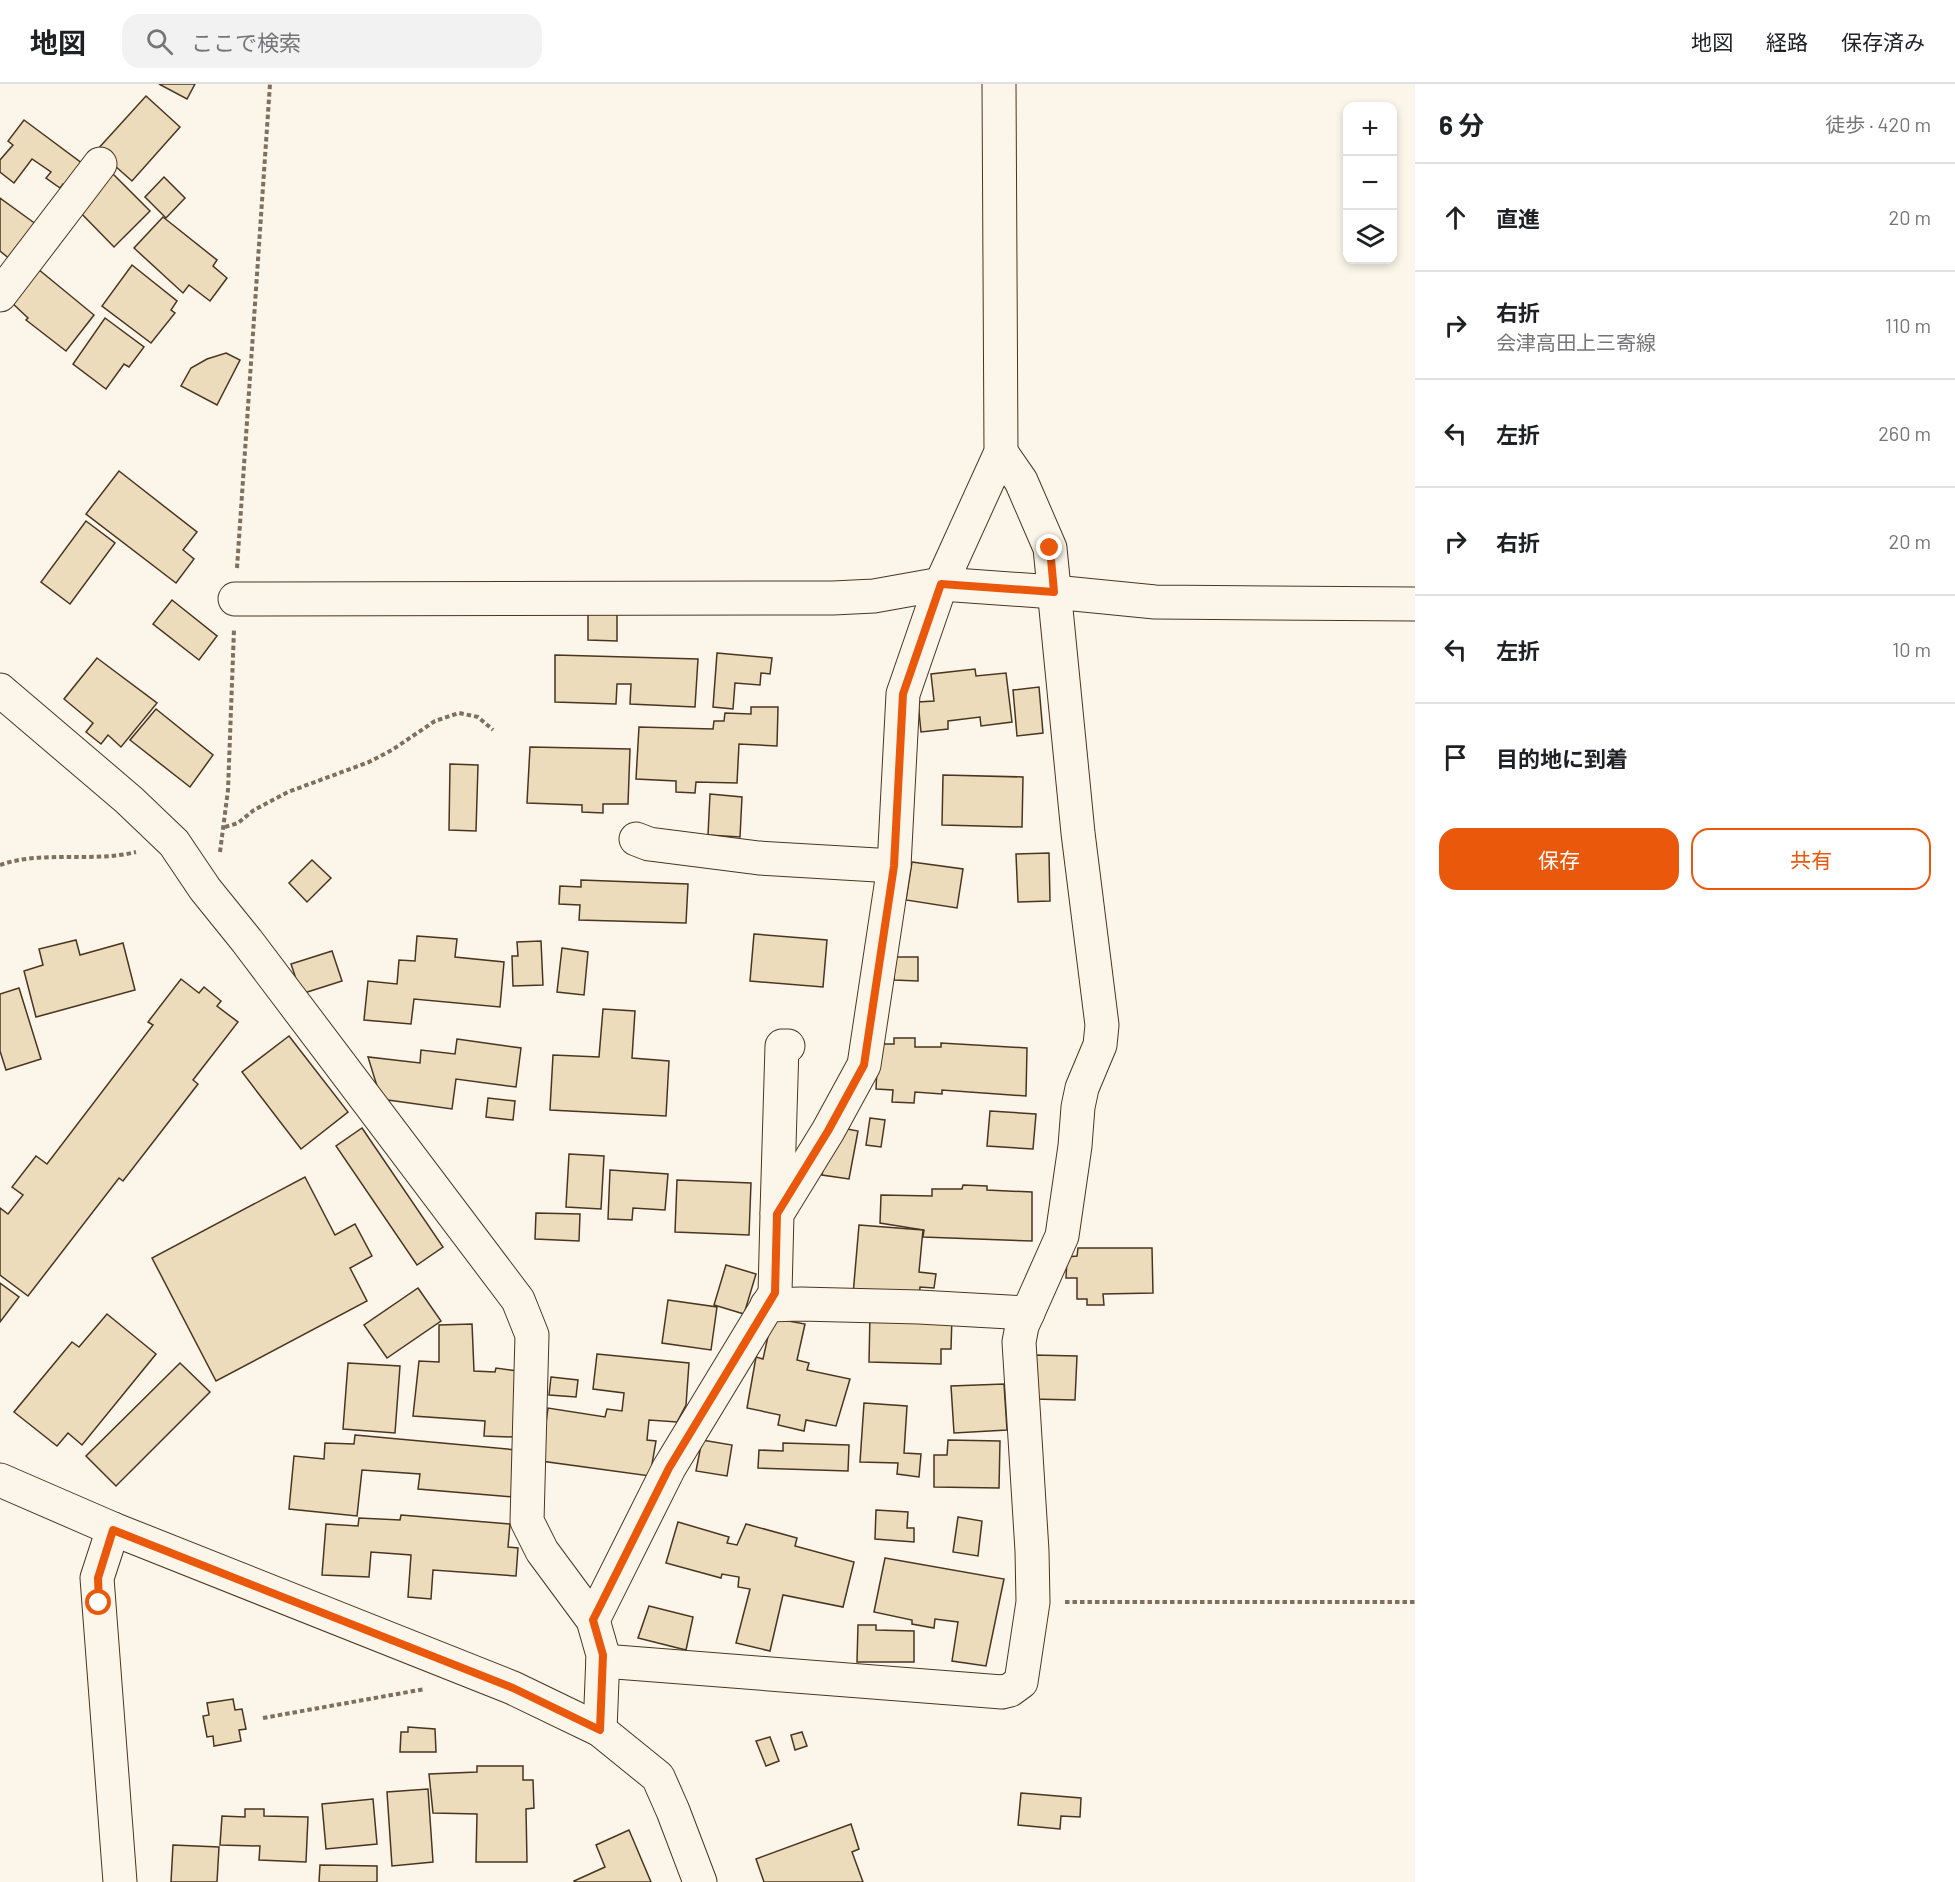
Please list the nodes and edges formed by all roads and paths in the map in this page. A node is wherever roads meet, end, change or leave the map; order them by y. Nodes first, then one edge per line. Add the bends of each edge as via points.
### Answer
1 (270, 84) edge
2 (999, 84) edge
3 (99, 164) dead end
4 (0, 295) edge
5 (1001, 452) junction
6 (941, 584) junction
7 (1054, 592) junction
8 (235, 599) junction
9 (1415, 604) edge
10 (0, 690) edge
11 (494, 730) dead end
12 (225, 827) junction
13 (636, 839) dead end
14 (174, 843) junction
15 (0, 865) edge
16 (894, 866) junction
17 (205, 889) junction
18 (788, 1046) dead end
19 (777, 1214) junction
20 (767, 1305) junction
21 (1028, 1313) junction
22 (0, 1480) edge
23 (113, 1530) junction
24 (1033, 1602) junction
25 (1415, 1602) edge
26 (593, 1620) junction
27 (603, 1661) junction
28 (463, 1668) junction
29 (263, 1718) dead end
30 (600, 1730) junction
31 (120, 1882) edge
32 (700, 1882) edge

1 - 8 path
2 - 5 street
3 - 4 street
5 - 6 street
5 - 7 street via 1021,481 1050,548
6 - 7 street
6 - 8 street via 874,596 833,598
6 - 16 street via 903,694
7 - 9 street via 1155,603
7 - 21 street via 1102,1025 1100,1045 1078,1107 1062,1236
8 - 12 path
10 - 14 street
11 - 12 path via 478,717 459,713 435,721 369,762 288,792
12 - 17 path via 220,855
13 - 16 street via 759,858
14 - 15 path via 129,854 15,860
14 - 17 street
16 - 19 street via 864,1065
17 - 26 street via 518,1300 532,1335 527,1521 542,1551
18 - 19 street via 782,1046
19 - 20 street via 775,1293
20 - 21 street
20 - 26 street via 669,1468
21 - 24 street via 1018,1342
22 - 23 street
23 - 28 street
23 - 31 street via 98,1578
24 - 25 path
24 - 27 street via 1021,1682 1002,1692
26 - 27 street
27 - 30 street
28 - 29 path via 447,1684
28 - 30 street
30 - 32 street via 658,1777

